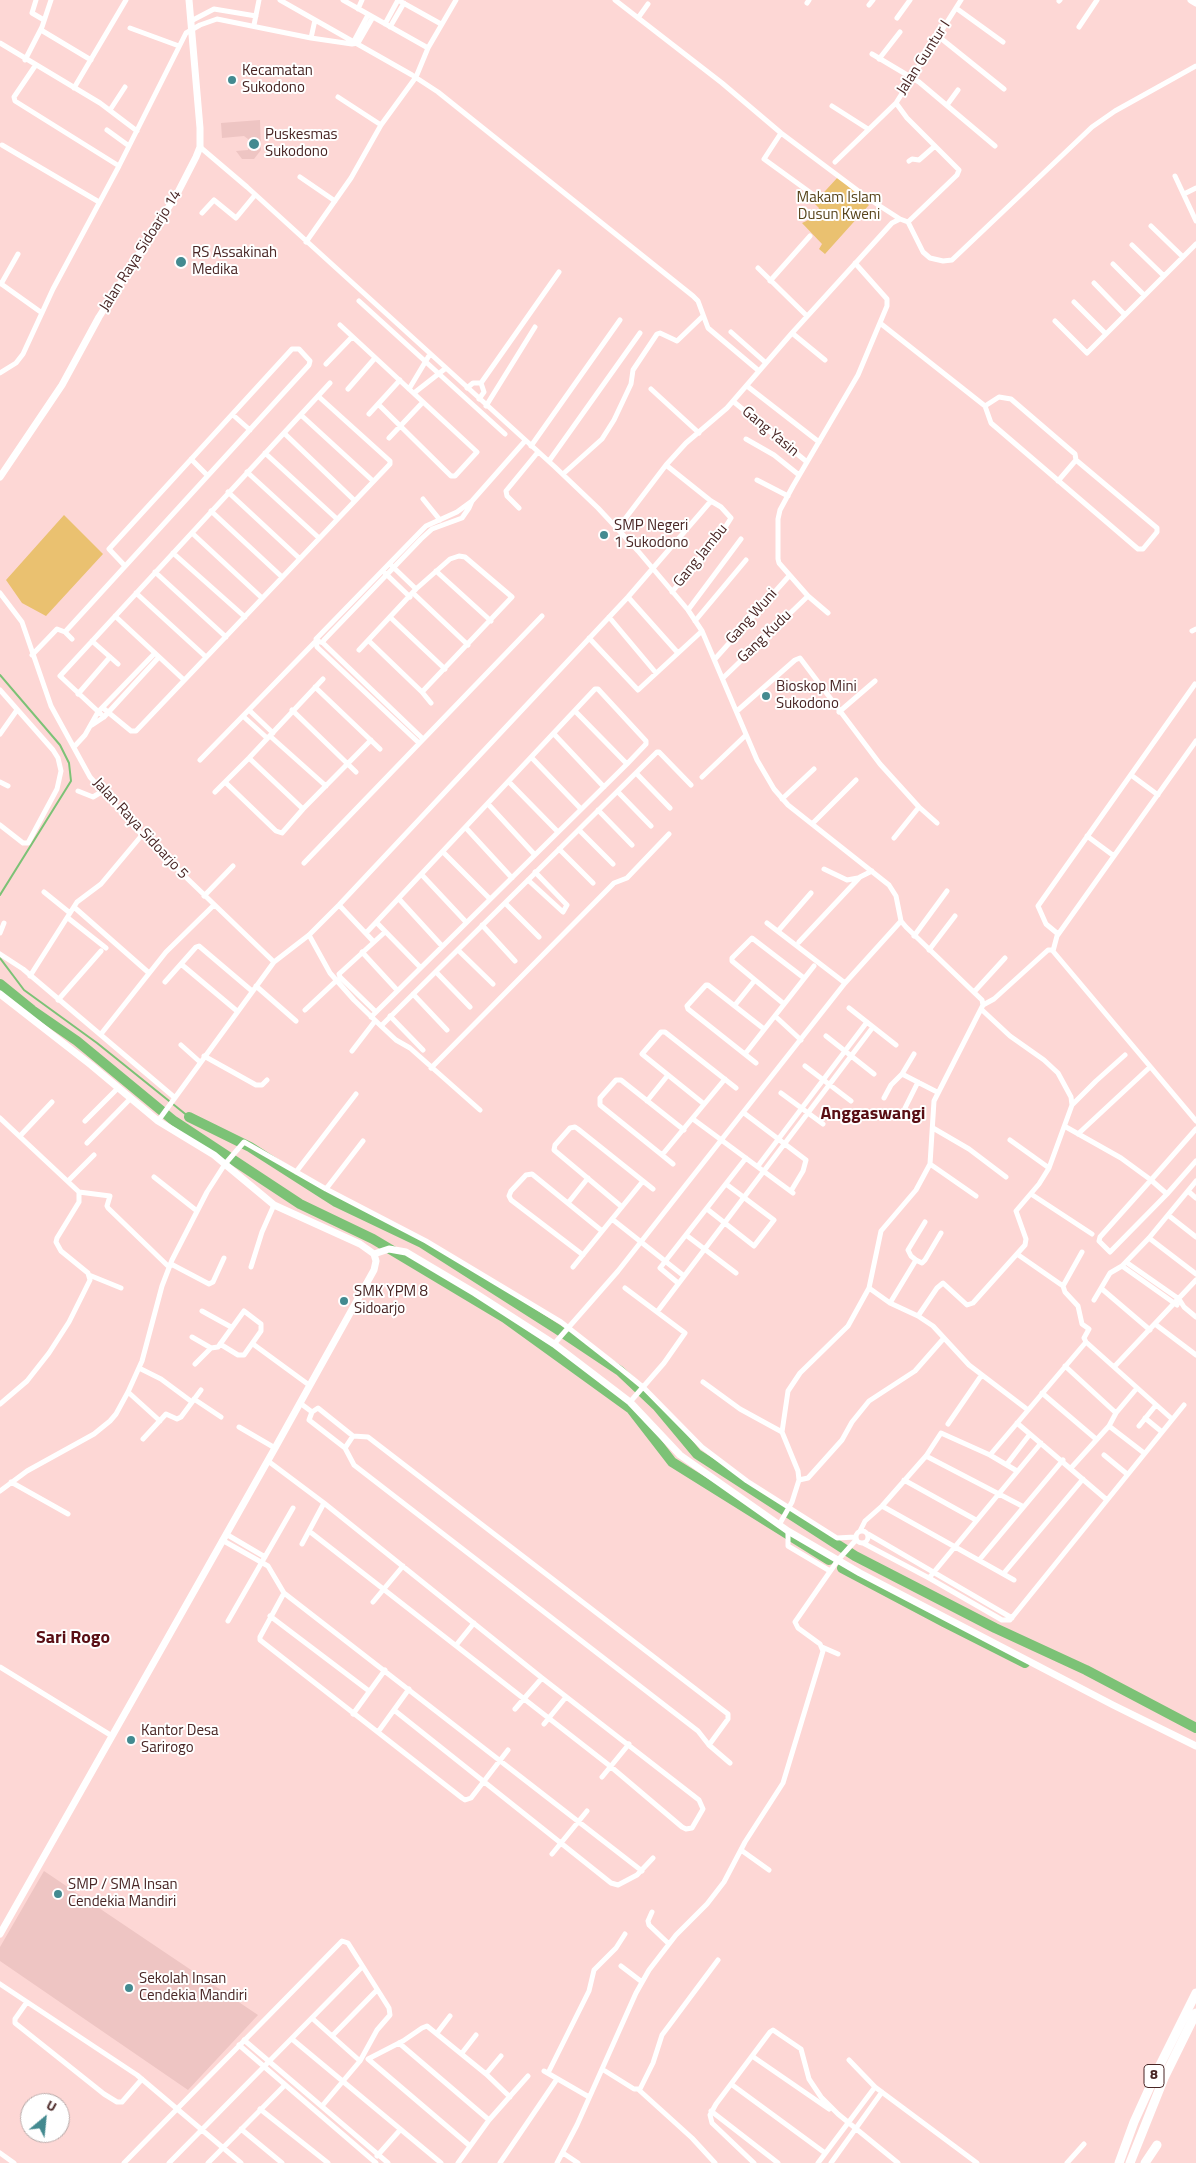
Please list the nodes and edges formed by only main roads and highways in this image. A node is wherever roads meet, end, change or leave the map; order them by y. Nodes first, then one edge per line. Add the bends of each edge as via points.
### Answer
1 (189, 0) edge
2 (1191, 0) edge
3 (1196, 3) edge
4 (3, 468) edge
5 (0, 477) edge
6 (0, 994) edge
7 (374, 1254) junction
8 (1196, 1746) edge
9 (0, 1934) edge
10 (1196, 1993) edge
11 (1196, 2013) edge
12 (1157, 2145) dead end
13 (1119, 2163) edge
14 (1130, 2163) edge
15 (1145, 2163) edge

1 - 4 main road, Jalan Raya Sidoarjo 14 via 200,147 188,175 99,317 62,385
2 - 3 main road
4 - 5 main road, Jalan Raya Sidoarjo 14
6 - 7 main road via 130,1099 227,1162 274,1206 360,1244
7 - 8 main road via 384,1250 403,1251 556,1342 633,1400 680,1456 780,1522 788,1534 840,1558 860,1574
7 - 9 main road via 374,1270
10 - 13 highway, 8 via 1134,2122
11 - 14 highway, 8 via 1164,2078
12 - 15 highway

